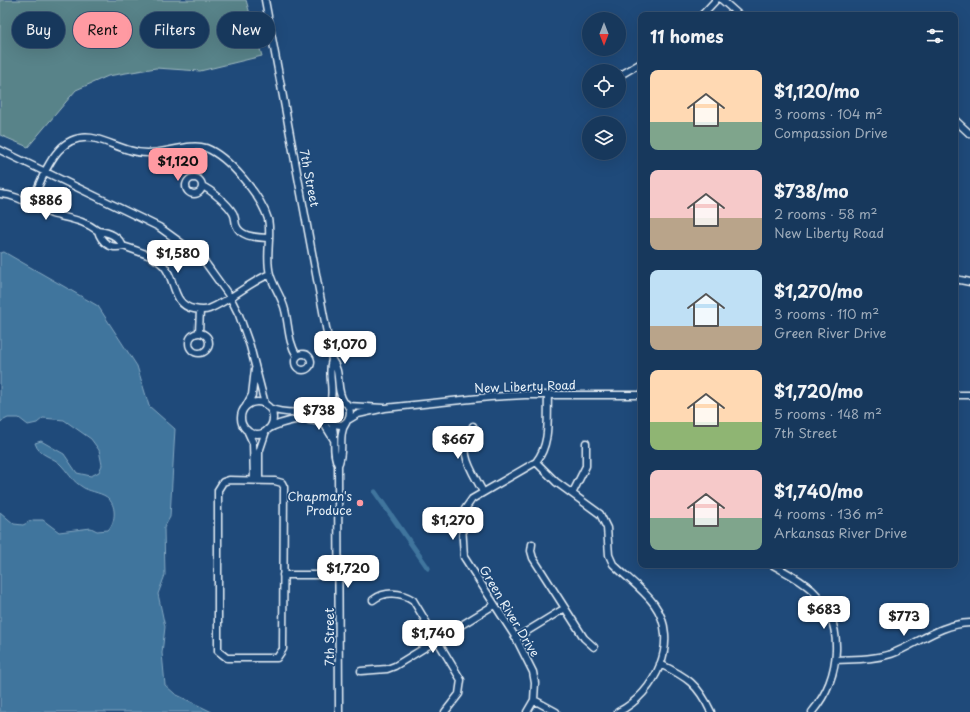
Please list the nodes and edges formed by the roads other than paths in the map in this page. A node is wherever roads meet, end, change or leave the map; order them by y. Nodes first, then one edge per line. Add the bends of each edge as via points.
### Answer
1 (265, 0) edge
2 (716, 0) edge
3 (722, 0) edge
4 (705, 12) edge
5 (736, 12) edge
6 (638, 66) edge
7 (626, 72) edge
8 (958, 123) edge
9 (970, 134) edge
10 (0, 150) edge
11 (46, 172) junction
12 (202, 186) dead end
13 (0, 194) edge
14 (31, 203) junction
15 (98, 231) junction
16 (269, 238) junction
17 (123, 246) junction
18 (270, 274) junction
19 (958, 280) edge
20 (970, 282) edge
21 (230, 297) junction
22 (200, 310) junction
23 (199, 332) dead end
24 (297, 356) dead end
25 (332, 360) junction
26 (255, 369) junction
27 (548, 395) junction
28 (638, 395) edge
29 (958, 395) edge
30 (970, 395) edge
31 (346, 404) junction
32 (329, 405) junction
33 (246, 406) junction
34 (267, 406) junction
35 (385, 408) junction
36 (304, 420) junction
37 (347, 421) junction
38 (330, 422) junction
39 (473, 426) dead end
40 (247, 430) junction
41 (266, 430) junction
42 (335, 441) junction
43 (586, 443) dead end
44 (536, 462) junction
45 (338, 465) junction
46 (256, 480) junction
47 (483, 492) junction
48 (572, 492) junction
49 (432, 523) dead end
50 (462, 524) junction
51 (532, 544) dead end
52 (778, 568) edge
53 (284, 575) junction
54 (339, 575) junction
55 (373, 600) dead end
56 (494, 605) junction
57 (565, 608) junction
58 (970, 623) edge
59 (516, 638) junction
60 (437, 640) junction
61 (594, 648) dead end
62 (836, 660) junction
63 (660, 664) junction
64 (361, 671) dead end
65 (534, 700) junction
66 (339, 712) edge
67 (445, 712) edge
68 (527, 712) edge
69 (556, 712) edge
70 (618, 712) edge
71 (711, 712) edge
72 (812, 712) edge

1 - 25 street, 7th Street
2 - 4 street
3 - 5 street
6 - 7 street
8 - 9 street
10 - 11 street
11 - 14 street
11 - 16 street via 55,153 62,145 74,139 97,139 146,154 192,147 204,148 216,153 257,193 268,220
11 - 21 street via 159,227 202,258
12 - 16 street via 210,190 233,212 237,227 242,233 252,237
13 - 14 street via 8,194
14 - 15 street via 51,213 90,224
15 - 17 street via 114,236
15 - 17 street via 100,239 108,245 117,248
16 - 18 street
17 - 22 street via 153,257 164,266 177,297 190,308
18 - 21 street
18 - 24 street via 285,309 292,347
19 - 20 street
21 - 22 street via 208,309
21 - 26 street via 246,334
22 - 23 street
25 - 31 street, 7th Street via 336,365 339,392
25 - 32 street, 7th Street via 332,396
26 - 33 street via 252,395
26 - 34 street
27 - 28 street, New Liberty Road
27 - 35 street, New Liberty Road via 507,396
27 - 44 street via 547,440 543,453
29 - 30 street
31 - 32 street via 335,401
31 - 35 street, New Liberty Road
31 - 37 street via 350,412
32 - 34 street via 317,410 290,413 277,412
32 - 38 street via 326,412
33 - 34 street via 255,402
33 - 40 street via 241,416 242,424
34 - 41 street via 272,416
35 - 37 street, New Liberty Road via 358,414
36 - 38 street via 317,416
36 - 41 street via 284,422
36 - 42 street via 323,422
37 - 38 street via 341,425
37 - 45 street, 7th Street via 342,430 341,459
38 - 42 street, 7th Street via 335,431
39 - 47 street via 466,438 464,451
40 - 41 street via 254,433
40 - 46 street via 254,443
41 - 46 street via 259,452
42 - 45 street, 7th Street via 334,459
43 - 48 street via 586,466
44 - 47 street, Green River Drive
44 - 48 street via 556,482
45 - 54 street, 7th Street
46 - 53 street via 279,481 284,487
46 - 53 street via 229,480 223,482 218,490 217,647 220,655 227,658 277,658 282,652
47 - 50 street, Green River Drive via 472,499 465,509
48 - 63 street via 600,514 607,528 609,556 613,564 654,604 664,622 665,648
49 - 50 street
50 - 56 street, Green River Drive via 464,557
51 - 57 street via 533,558
52 - 62 street via 803,582 822,602 834,630
53 - 54 street
54 - 66 street, 7th Street
55 - 60 street via 379,595 405,595 413,600
56 - 59 street, Green River Drive
56 - 60 street
57 - 59 street
57 - 61 street via 584,638
58 - 62 street via 942,629 886,655
59 - 65 street, Green River Drive via 533,672
60 - 64 street via 395,666
60 - 67 street via 461,680 459,694
62 - 72 street via 829,686
63 - 70 street via 648,688 629,707
63 - 71 street via 696,685
65 - 68 street, Green River Drive
65 - 69 street

